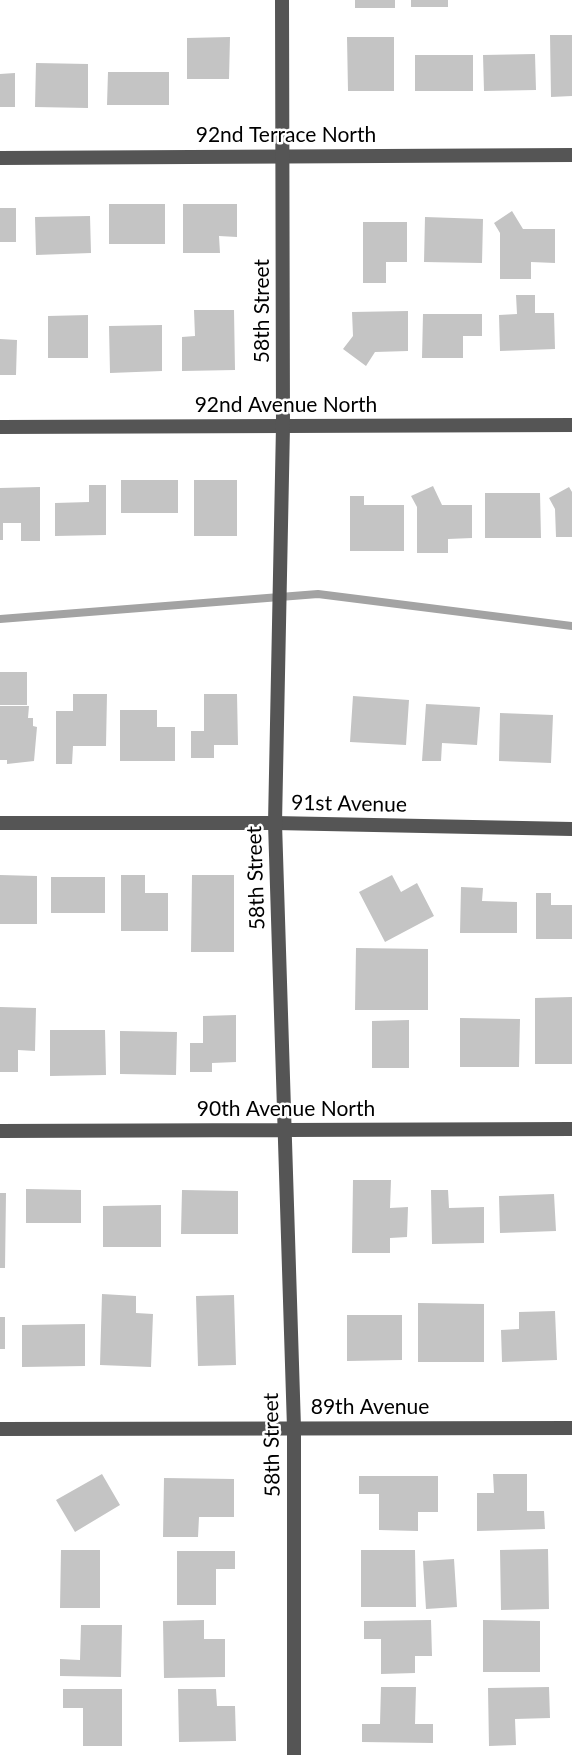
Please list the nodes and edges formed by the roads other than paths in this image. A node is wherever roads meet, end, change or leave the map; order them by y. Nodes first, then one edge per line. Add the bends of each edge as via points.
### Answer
1 (282, 0) edge
2 (572, 155) edge
3 (283, 156) junction
4 (0, 158) edge
5 (572, 425) edge
6 (283, 426) junction
7 (0, 427) edge
8 (0, 823) edge
9 (275, 823) junction
10 (572, 829) edge
11 (572, 1129) edge
12 (286, 1130) junction
13 (0, 1131) edge
14 (294, 1428) junction
15 (572, 1428) edge
16 (0, 1429) edge
17 (294, 1755) edge

1 - 3 street, 58th Street
2 - 3 street, 92nd Terrace North
3 - 4 street, 92nd Terrace North
3 - 6 street, 58th Street
5 - 6 street, 92nd Avenue North
6 - 7 street, 92nd Avenue North
6 - 9 street, 58th Street
8 - 9 street, 91st Avenue
9 - 10 street, 91st Avenue
9 - 12 street, 58th Street
11 - 12 street, 90th Avenue North
12 - 13 street, 90th Avenue North
12 - 14 street, 58th Street
14 - 15 street, 89th Avenue
14 - 16 street, 89th Avenue
14 - 17 street, 58th Street

